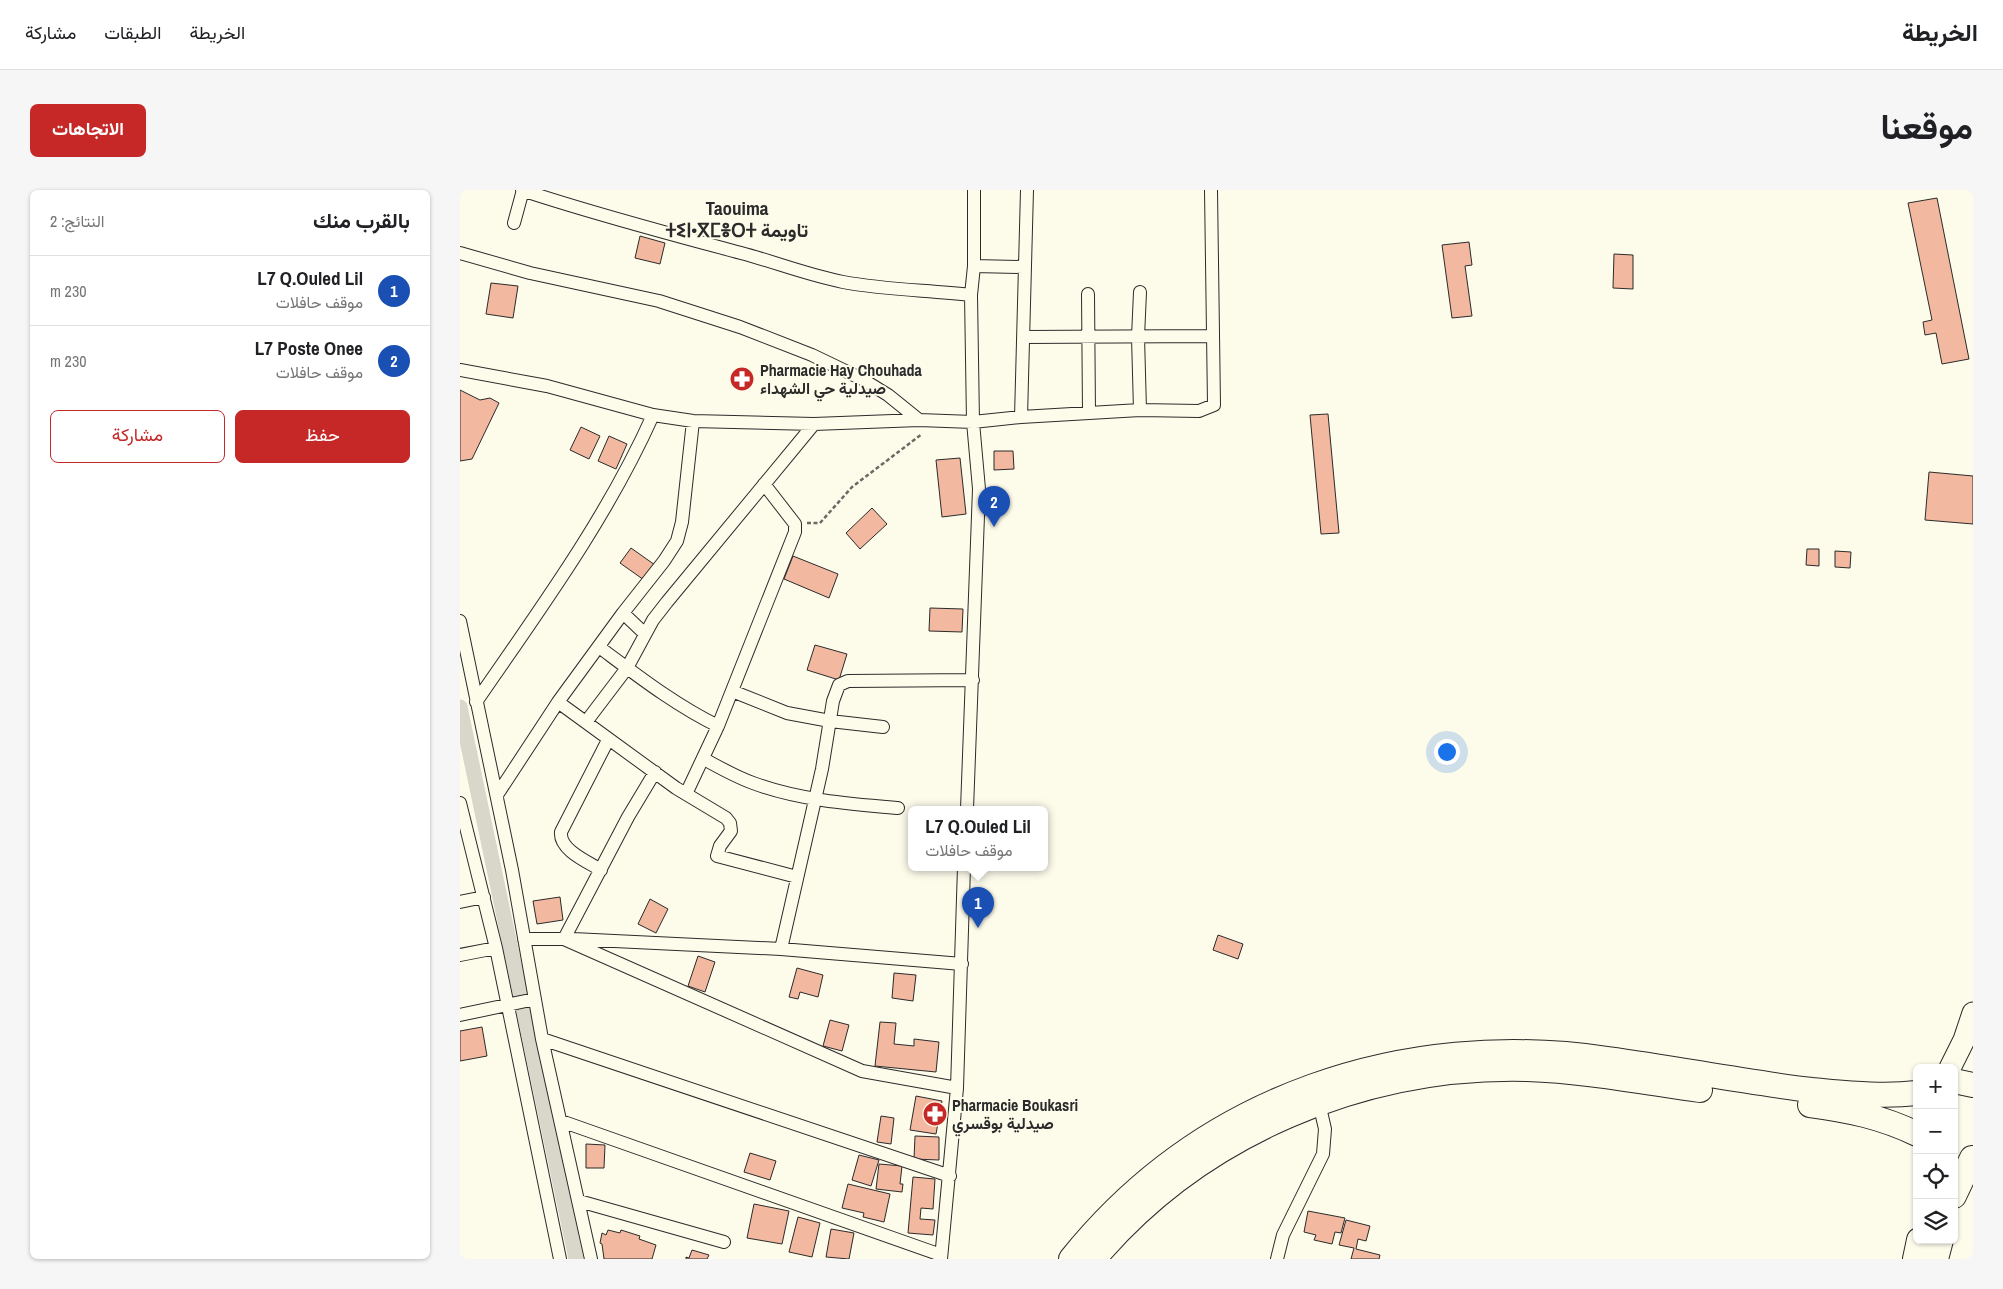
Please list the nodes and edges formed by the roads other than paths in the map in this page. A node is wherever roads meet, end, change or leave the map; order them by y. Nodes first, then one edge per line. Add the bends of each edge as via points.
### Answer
1 (523, 190) edge
2 (974, 190) edge
3 (1027, 190) edge
4 (1211, 190) edge
5 (514, 223) dead end
6 (460, 253) edge
7 (974, 266) junction
8 (1024, 267) junction
9 (1140, 292) dead end
10 (1088, 294) dead end
11 (971, 295) junction
12 (1213, 336) junction
13 (1024, 337) junction
14 (1138, 337) junction
15 (1088, 338) junction
16 (460, 370) edge
17 (1140, 410) junction
18 (1089, 413) junction
19 (653, 415) junction
20 (1021, 417) junction
21 (693, 420) junction
22 (919, 420) junction
23 (973, 422) junction
24 (814, 424) junction
25 (764, 484) junction
26 (623, 613) junction
27 (460, 621) edge
28 (645, 634) junction
29 (599, 647) junction
30 (628, 668) junction
31 (973, 680) junction
32 (732, 691) junction
33 (476, 702) junction
34 (558, 702) junction
35 (830, 721) junction
36 (586, 722) junction
37 (718, 726) junction
38 (883, 728) dead end
39 (608, 740) junction
40 (704, 759) junction
41 (655, 772) junction
42 (686, 794) junction
43 (497, 795) junction
44 (815, 798) junction
45 (460, 803) edge
46 (967, 806) edge
47 (898, 808) dead end
48 (465, 847) edge
49 (601, 870) junction
50 (964, 871) edge
51 (797, 877) junction
52 (484, 897) junction
53 (460, 902) edge
54 (524, 939) junction
55 (564, 939) junction
56 (496, 948) junction
57 (782, 948) junction
58 (460, 955) edge
59 (962, 964) junction
60 (535, 999) junction
61 (508, 1004) junction
62 (1973, 1012) edge
63 (460, 1015) edge
64 (542, 1039) junction
65 (1952, 1064) edge
66 (1958, 1082) edge
67 (1973, 1085) edge
68 (957, 1088) junction
69 (1913, 1093) edge
70 (1319, 1103) junction
71 (561, 1122) junction
72 (1913, 1132) edge
73 (1966, 1159) edge
74 (950, 1176) junction
75 (1958, 1184) edge
76 (579, 1201) junction
77 (724, 1242) dead end
78 (1918, 1244) edge
79 (1940, 1244) edge
80 (941, 1257) edge
81 (560, 1259) edge
82 (591, 1259) edge
83 (1071, 1259) edge
84 (1094, 1259) edge
85 (1277, 1259) edge
86 (1914, 1259) edge
87 (1936, 1259) edge

1 - 5 street
1 - 11 street via 824,278 876,287
2 - 7 street
3 - 8 street
4 - 12 street
6 - 22 street via 530,273 659,301 740,327 862,379
7 - 8 street
7 - 11 street
8 - 13 street
9 - 14 street
10 - 15 street
11 - 23 street
12 - 14 street
12 - 17 street via 1214,405 1199,411
13 - 15 street
13 - 20 street
14 - 15 street
14 - 17 street
15 - 18 street
16 - 19 street via 547,386
17 - 18 street
18 - 20 street
19 - 21 street
19 - 33 street via 602,514
20 - 23 street
21 - 24 street
21 - 26 street via 682,522 676,542
22 - 23 street
22 - 24 street
23 - 31 street via 979,489
24 - 25 street
25 - 28 street via 667,602
25 - 32 street via 795,524 794,535
26 - 28 street
26 - 29 street
27 - 33 street
28 - 30 street
29 - 30 street
29 - 34 street
30 - 36 street
30 - 37 street via 663,695
31 - 35 street via 842,682 836,690
31 - 46 street
32 - 35 street via 787,713
32 - 37 street
33 - 43 street
34 - 36 street
34 - 43 street
35 - 38 street
35 - 44 street
36 - 39 street
37 - 40 street
39 - 41 street
39 - 49 street via 561,838 567,848
40 - 42 street
40 - 44 street via 754,784
41 - 42 street
41 - 49 street
42 - 51 street via 730,823 731,832 717,851 719,858
43 - 54 street
44 - 47 street
44 - 51 street
45 - 48 street
48 - 52 street
49 - 55 street
50 - 59 street
51 - 57 street
52 - 53 street
52 - 56 street
54 - 55 street
54 - 60 street
55 - 57 street
55 - 68 street via 862,1071
56 - 58 street
56 - 61 street
57 - 59 street
59 - 68 street
60 - 61 street
60 - 64 street
61 - 63 street
61 - 81 street
62 - 65 main road
64 - 71 street
64 - 74 street
66 - 67 highway
68 - 74 street
69 - 83 highway via 1864,1095 1763,1084 1606,1058 1538,1052 1470,1053 1403,1061 1315,1084 1233,1122 1183,1154 1136,1191
70 - 72 highway via 1385,1084 1441,1074 1536,1070 1841,1109 1881,1118
70 - 84 highway via 1247,1136 1186,1173 1138,1213
70 - 85 street via 1326,1129 1323,1154 1283,1235
71 - 76 street
71 - 80 street
73 - 75 highway
74 - 80 street
76 - 77 street
76 - 82 street
78 - 86 highway
79 - 87 highway

